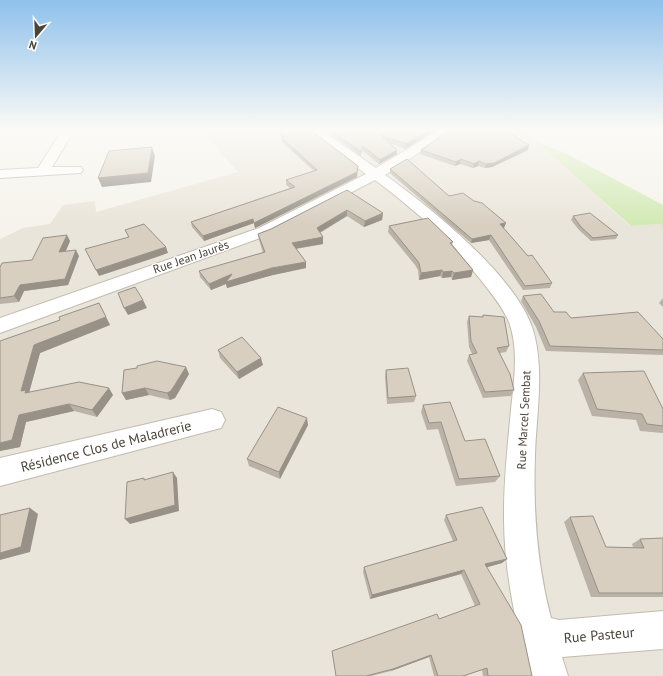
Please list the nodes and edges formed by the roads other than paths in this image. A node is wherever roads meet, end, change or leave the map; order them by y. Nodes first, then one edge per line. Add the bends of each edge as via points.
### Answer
1 (49, 161) edge
2 (357, 161) edge
3 (398, 161) edge
4 (76, 170) dead end
5 (43, 171) junction
6 (0, 174) edge
7 (376, 174) junction
8 (0, 326) edge
9 (212, 420) dead end
10 (0, 472) edge
11 (663, 630) edge
12 (537, 632) junction
13 (548, 676) edge

1 - 5 street
2 - 7 street, Rue Marcel Sembat
3 - 7 street, Rue Jean Jaurès
4 - 5 street
5 - 6 street
7 - 8 street, Rue Jean Jaurès via 265,231
7 - 12 street, Rue Marcel Sembat via 433,219 473,256 505,297 522,329 528,368 519,512 524,575
9 - 10 street, Résidence Clos de Maladrerie
11 - 12 street, Rue Pasteur via 559,639
12 - 13 street, Rue Marcel Sembat

